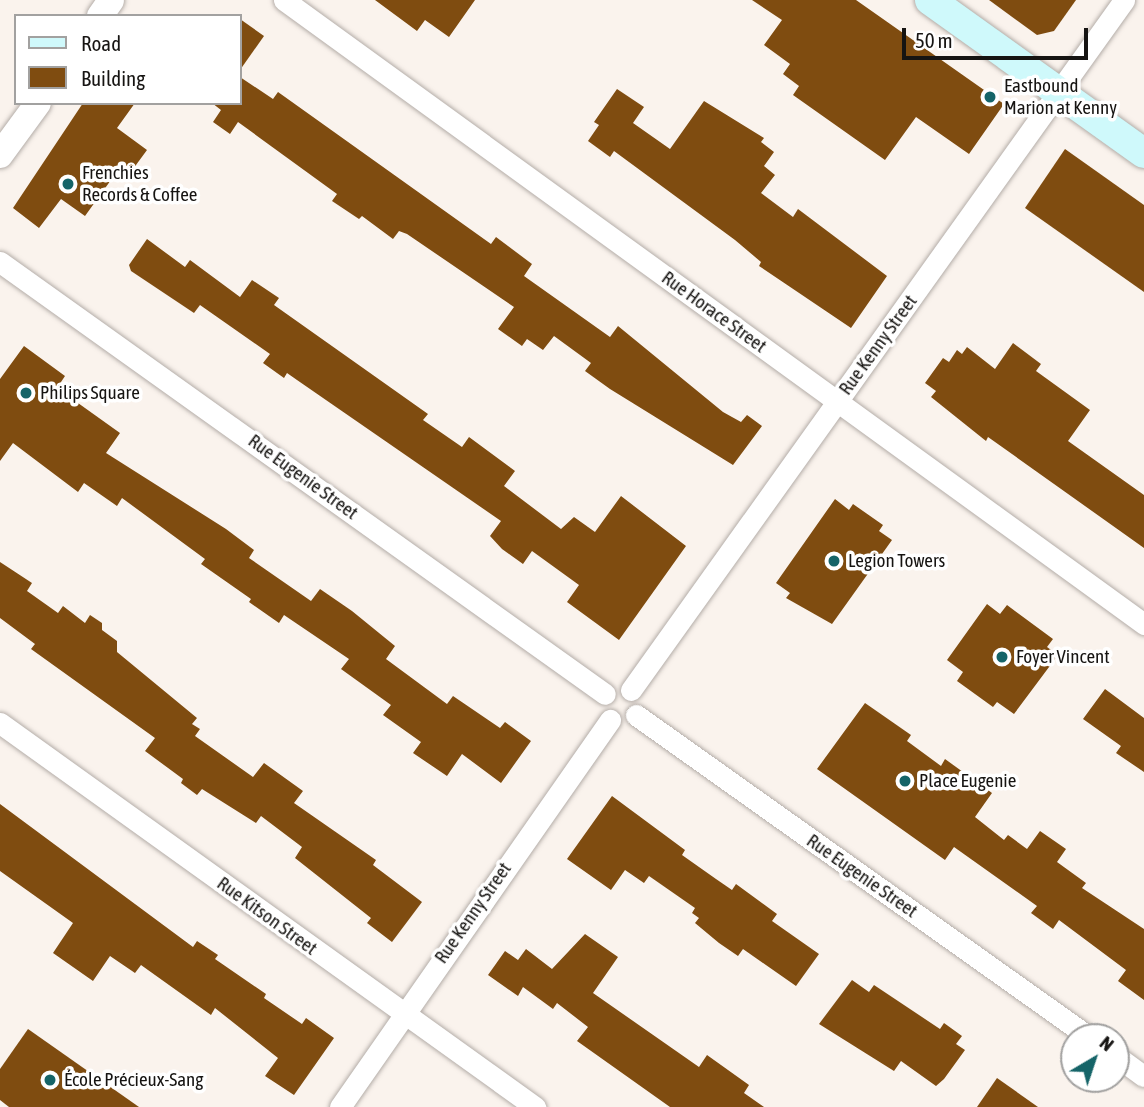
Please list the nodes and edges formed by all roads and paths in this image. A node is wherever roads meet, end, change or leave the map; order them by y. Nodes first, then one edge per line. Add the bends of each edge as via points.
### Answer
1 (284, 0) edge
2 (930, 0) edge
3 (1124, 0) edge
4 (1059, 92) junction
5 (37, 105) edge
6 (1144, 153) edge
7 (0, 155) edge
8 (0, 262) edge
9 (838, 401) junction
10 (1144, 624) edge
11 (631, 690) junction
12 (605, 694) junction
13 (636, 716) junction
14 (610, 720) junction
15 (0, 723) edge
16 (404, 1014) junction
17 (1069, 1023) edge
18 (340, 1107) edge
19 (535, 1107) edge

1 - 9 street, Rue Horace Street
2 - 4 main road
3 - 4 street, Rue Kenny Street
4 - 6 main road
4 - 9 street, Rue Kenny Street
5 - 7 street
8 - 12 street, Rue Eugenie Street
9 - 10 street, Rue Horace Street
9 - 11 street, Rue Kenny Street
11 - 12 street via 615,687
11 - 13 street via 638,699
12 - 14 street via 602,710
13 - 14 street via 621,723
13 - 17 street, Rue Eugenie Street
14 - 16 street, Rue Kenny Street
15 - 16 street, Rue Kitson Street
16 - 18 street, Rue Kenny Street
16 - 19 street, Rue Kitson Street

